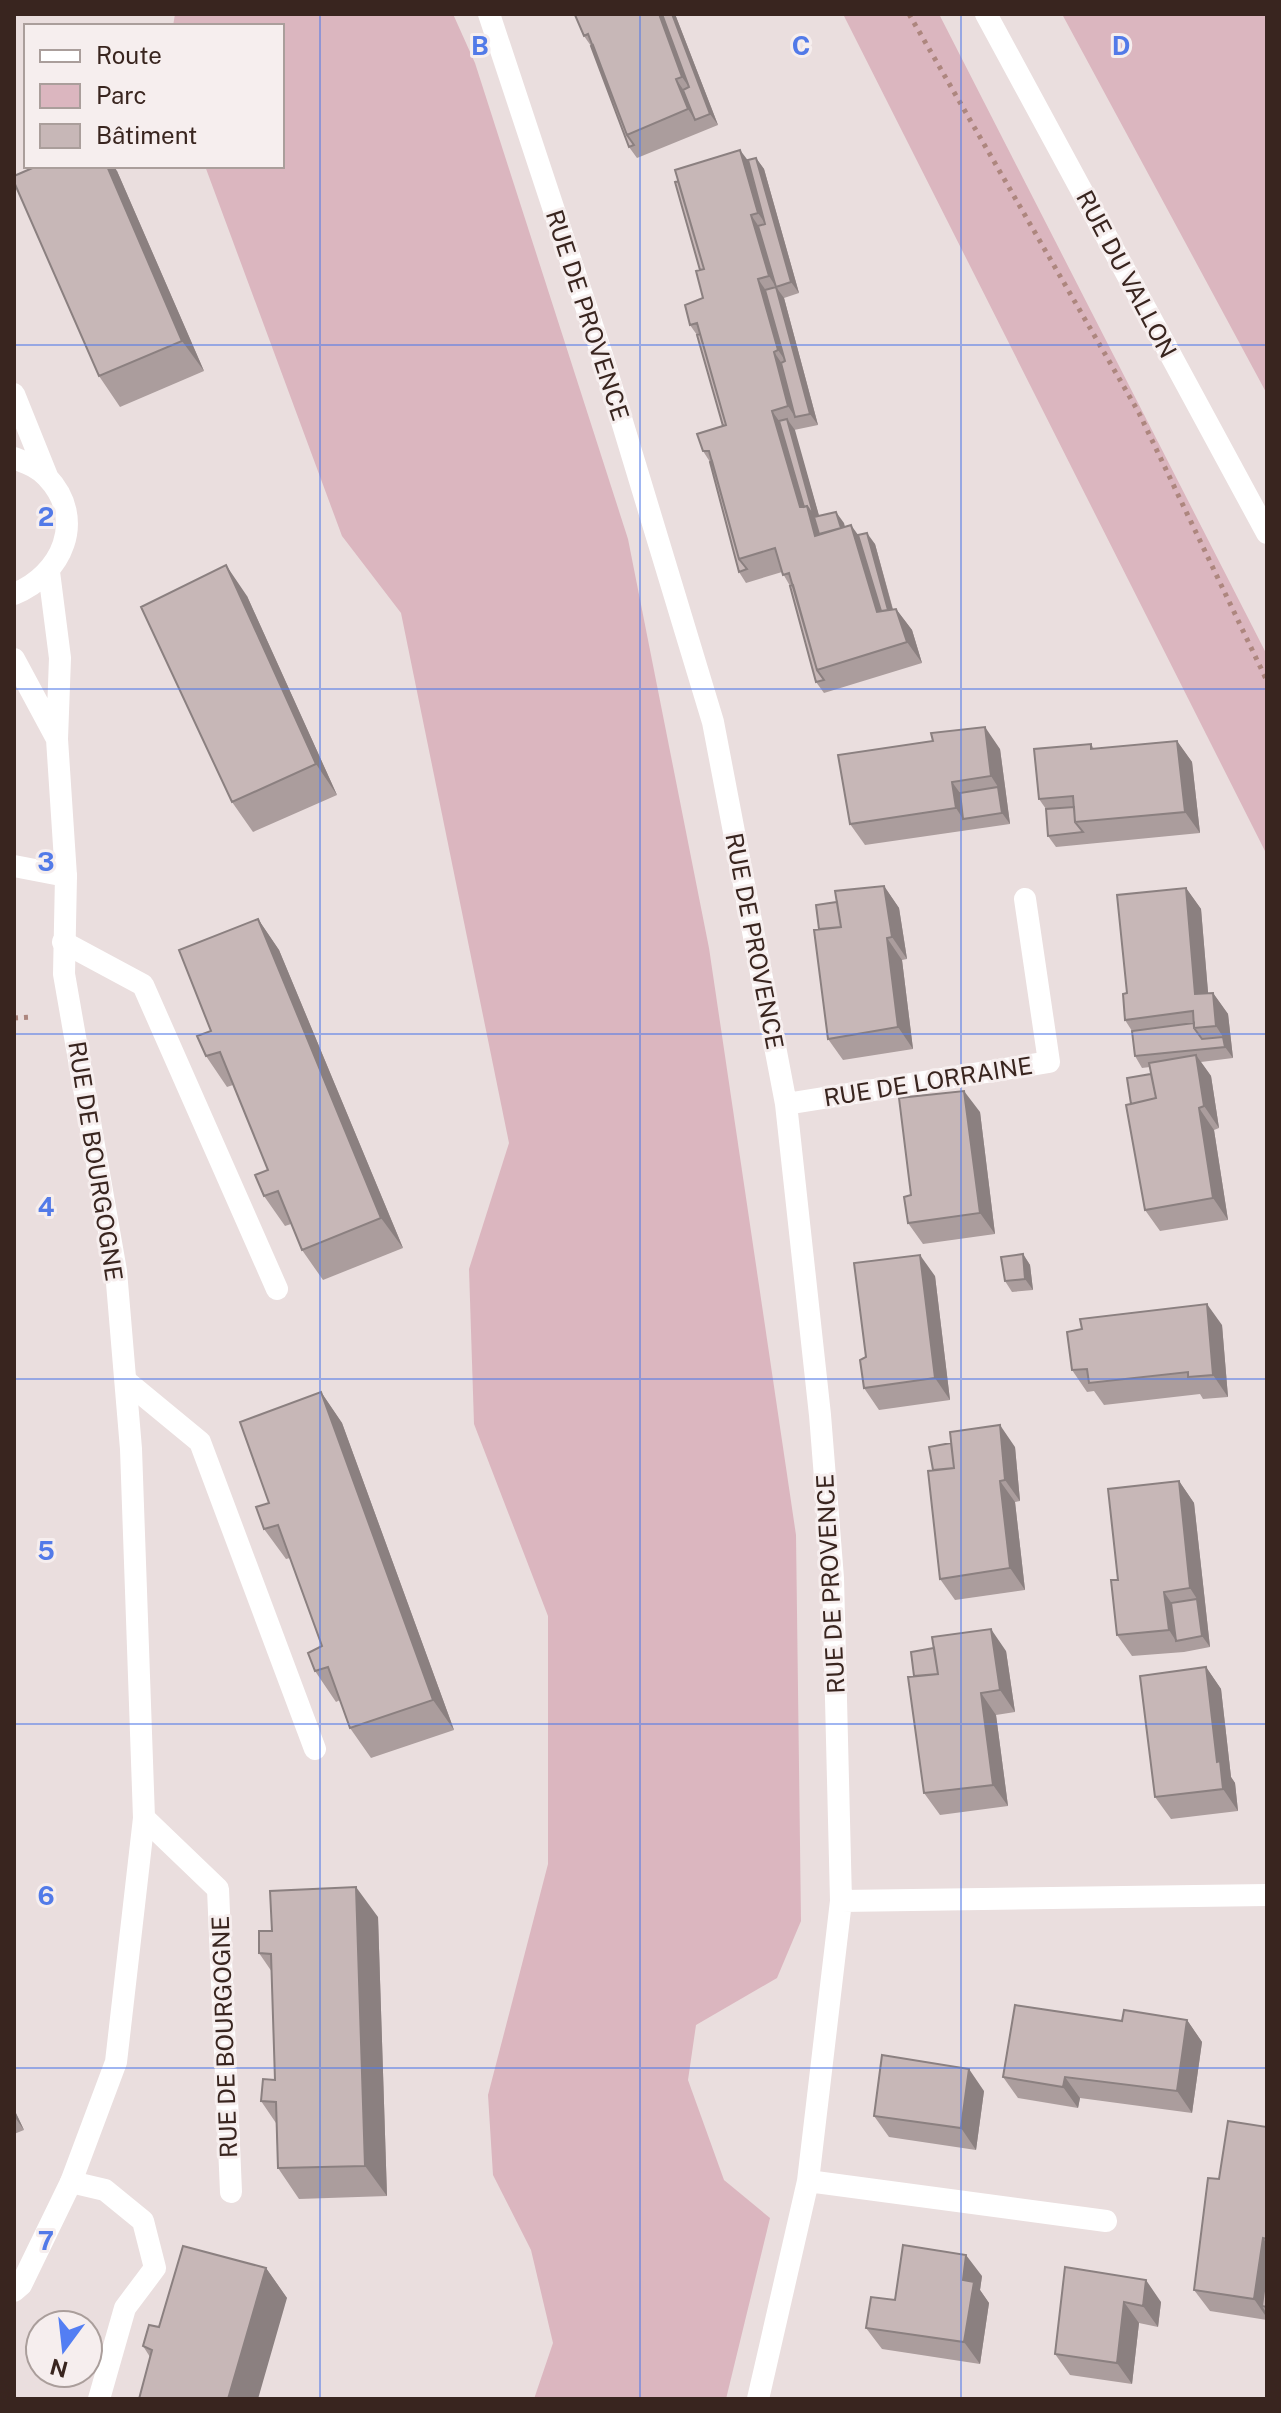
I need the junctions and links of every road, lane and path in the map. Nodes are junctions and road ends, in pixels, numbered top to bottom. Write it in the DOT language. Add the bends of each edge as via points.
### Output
graph roads {
  1 [pos="489,14"];
  2 [pos="909,14"];
  3 [pos="986,14"];
  4 [pos="14,394"];
  5 [pos="14,458"];
  6 [pos="47,477"];
  7 [pos="1267,533"];
  8 [pos="49,572"];
  9 [pos="14,594"];
  10 [pos="14,659"];
  11 [pos="1267,681"];
  12 [pos="57,739"];
  13 [pos="14,866"];
  14 [pos="66,876"];
  15 [pos="1025,899"];
  16 [pos="63,942"];
  17 [pos="786,1104"];
  18 [pos="277,1289"];
  19 [pos="126,1381"];
  20 [pos="315,1749"];
  21 [pos="144,1818"];
  22 [pos="1267,1895"];
  23 [pos="841,1901"];
  24 [pos="808,2181"];
  25 [pos="71,2182"];
  26 [pos="231,2192"];
  27 [pos="1106,2221"];
  28 [pos="14,2291"];
  29 [pos="99,2399"];
  30 [pos="758,2399"];
  1 -- 17 [label="street, RUE DE PROVENCE" via="601,352 713,722"];
  2 -- 11 [label="path" via="1139,413"];
  3 -- 7 [label="street, RUE DU VALLON"];
  4 -- 6 [label="street"];
  5 -- 6 [label="street"];
  6 -- 8 [label="street" via="65,514 63,545"];
  8 -- 9 [label="street"];
  8 -- 12 [label="street, RUE DE BOURGOGNE" via="60,658"];
  10 -- 12 [label="street, RUE DE BOURGOGNE"];
  12 -- 14 [label="street, RUE DE BOURGOGNE"];
  13 -- 14 [label="street"];
  14 -- 16 [label="street, RUE DE BOURGOGNE"];
  15 -- 17 [label="street, RUE DE LORRAINE" via="1049,1062"];
  16 -- 18 [label="street" via="143,985"];
  16 -- 19 [label="street, RUE DE BOURGOGNE" via="64,974 116,1271"];
  17 -- 23 [label="street, RUE DE PROVENCE" via="833,1578"];
  19 -- 20 [label="street" via="200,1442"];
  19 -- 21 [label="street, RUE DE BOURGOGNE"];
  21 -- 25 [label="street, RUE DE BOURGOGNE" via="116,2062"];
  21 -- 26 [label="street, RUE DE BOURGOGNE" via="218,1889"];
  22 -- 23 [label="street"];
  23 -- 24 [label="street, RUE DE PROVENCE"];
  24 -- 27 [label="street"];
  24 -- 30 [label="street, RUE DE PROVENCE"];
  25 -- 28 [label="street, RUE DE BOURGOGNE"];
  25 -- 29 [label="street" via="105,2190 143,2221 155,2268 125,2308"];
}
